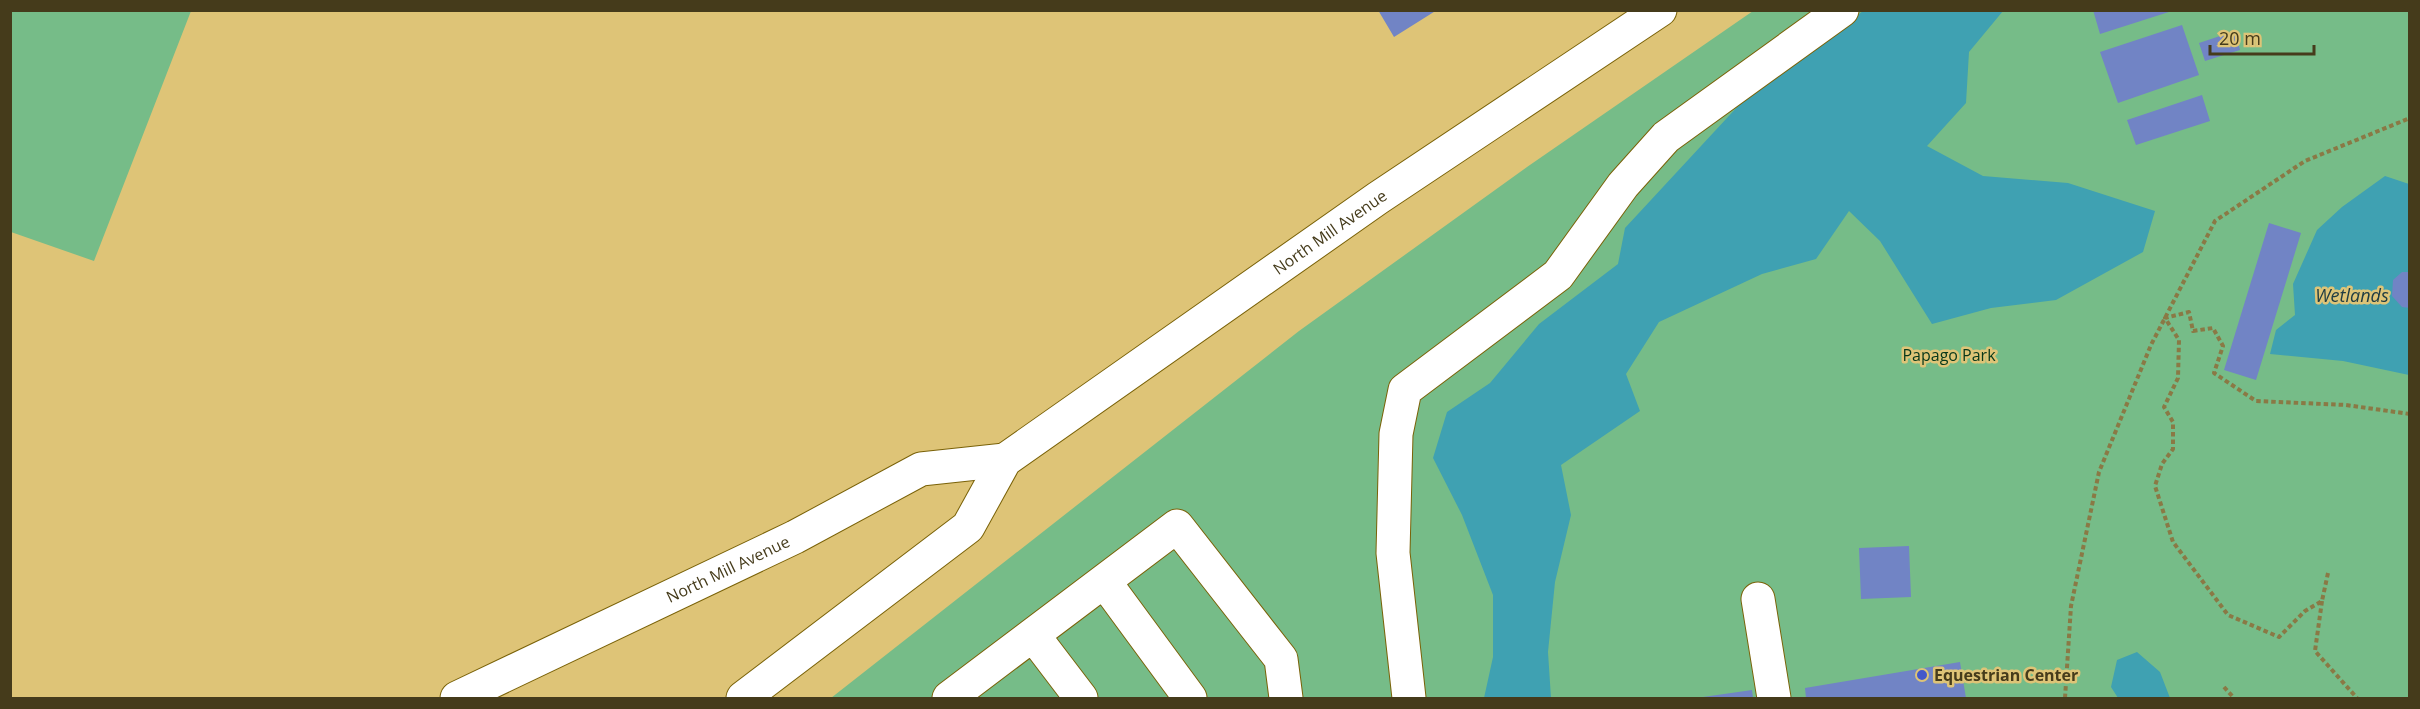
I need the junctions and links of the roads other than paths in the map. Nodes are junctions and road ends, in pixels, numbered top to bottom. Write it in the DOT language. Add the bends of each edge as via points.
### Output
graph roads {
  1 [pos="1660,10"];
  2 [pos="1842,10"];
  3 [pos="1005,459"];
  4 [pos="1104,581"];
  5 [pos="1758,598"];
  6 [pos="1033,635"];
  7 [pos="505,689"];
  8 [pos="457,699"];
  9 [pos="744,699"];
  10 [pos="949,699"];
  11 [pos="1081,699"];
  12 [pos="1190,699"];
  13 [pos="1286,699"];
  14 [pos="1409,699"];
  15 [pos="1774,699"];
  1 -- 3 [label="main road, North Mill Avenue" via="1378,198"];
  2 -- 14 [label="main road" via="1666,137 1623,185 1558,275 1405,390 1396,434 1393,553"];
  3 -- 7 [label="main road, North Mill Avenue" via="921,469"];
  3 -- 9 [label="main road, North Mill Avenue" via="968,527"];
  4 -- 6 [label="main road"];
  4 -- 12 [label="main road"];
  4 -- 13 [label="main road" via="1177,526 1281,658"];
  5 -- 15 [label="main road"];
  6 -- 10 [label="main road"];
  6 -- 11 [label="main road"];
  7 -- 8 [label="main road, North Mill Avenue"];
}
